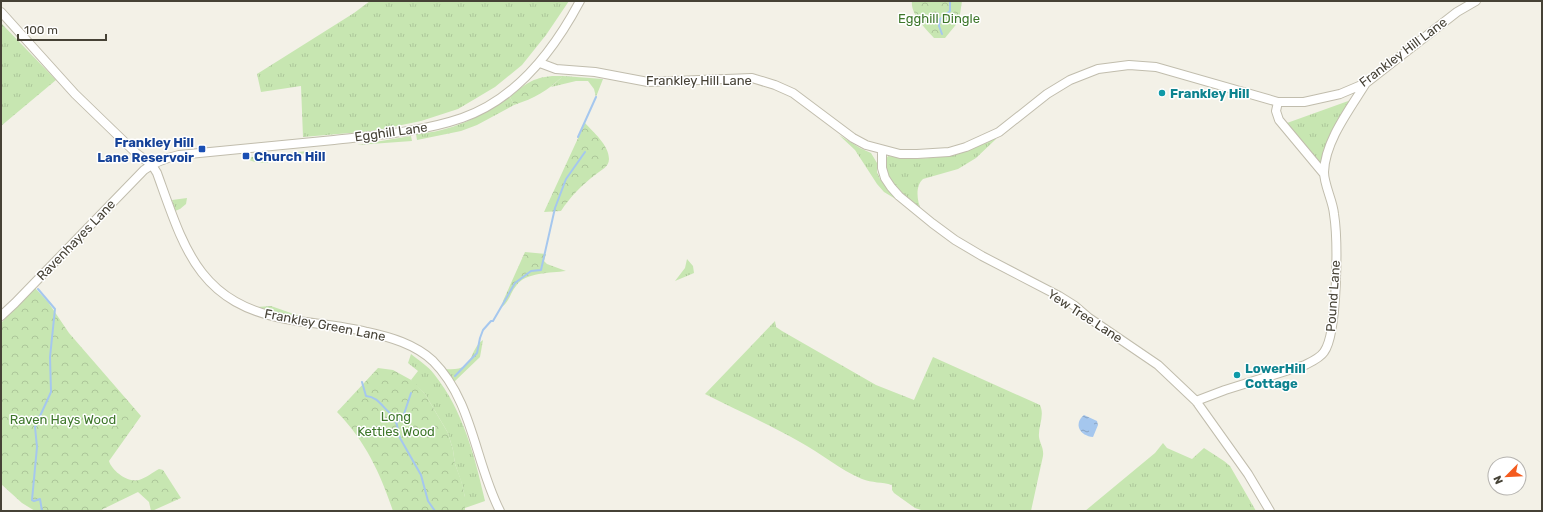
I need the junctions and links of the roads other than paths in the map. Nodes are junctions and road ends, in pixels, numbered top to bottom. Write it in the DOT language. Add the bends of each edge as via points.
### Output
graph roads {
  1 [pos="580,1"];
  2 [pos="1476,1"];
  3 [pos="1,12"];
  4 [pos="540,63"];
  5 [pos="1366,82"];
  6 [pos="1278,102"];
  7 [pos="882,150"];
  8 [pos="152,165"];
  9 [pos="1324,174"];
  10 [pos="1,316"];
  11 [pos="1196,401"];
  12 [pos="500,511"];
  13 [pos="1270,511"];
  1 -- 4 [label="street, Egghill Lane"];
  2 -- 5 [label="street, Frankley Hill Lane" via="1457,12"];
  3 -- 8 [label="street" via="100,120"];
  4 -- 7 [label="street, Frankley Hill Lane" via="556,69 595,72 648,82 752,78 793,94 853,138"];
  4 -- 8 [label="street, Egghill Lane" via="524,80 497,100 463,117 440,124 380,135 179,155"];
  5 -- 6 [label="street, Frankley Hill Lane" via="1340,94 1320,99"];
  5 -- 9 [label="street, Pound Lane" via="1333,138 1327,153"];
  6 -- 7 [label="street, Frankley Hill Lane" via="1156,67 1129,65 1098,69 1070,80 1047,94 999,132 966,147 949,152 917,154"];
  6 -- 9 [label="street, Pound Lane" via="1276,111 1280,120"];
  7 -- 11 [label="street, Yew Tree Lane" via="882,168 891,187 932,224 980,255 1076,306 1089,318 1158,365"];
  8 -- 10 [label="street, Ravenhayes Lane" via="144,170"];
  8 -- 12 [label="street, Frankley Green Lane" via="191,258 226,296 248,309 264,314 385,336 411,346 433,361 450,384 466,416 482,468"];
  9 -- 11 [label="street, Pound Lane" via="1335,215 1336,258 1332,322 1324,352 1304,366"];
  11 -- 13 [label="street, Yew Tree Lane" via="1239,461"];
}
